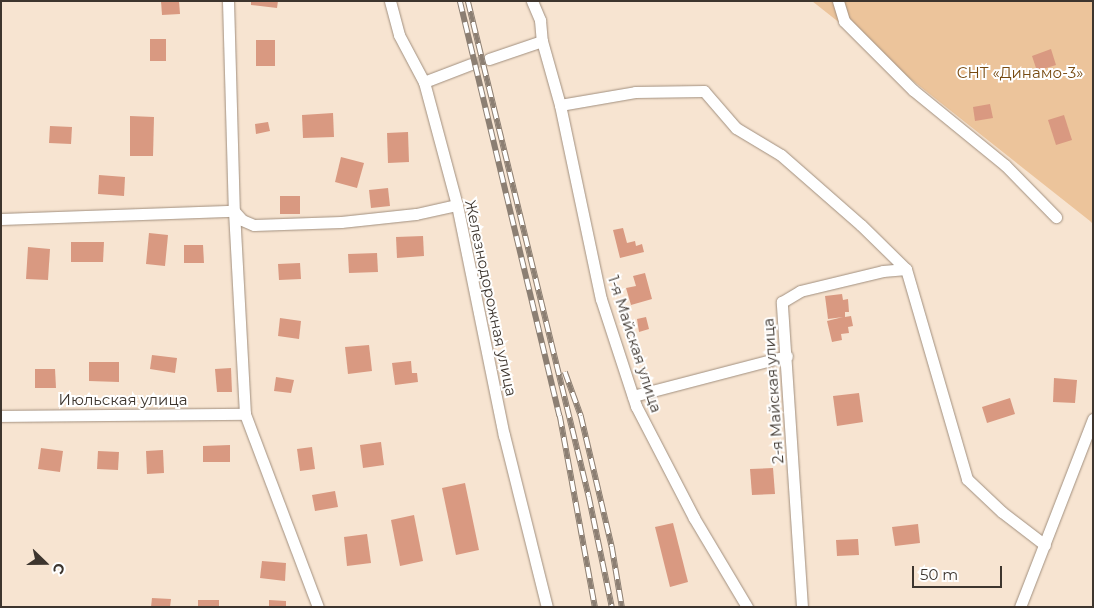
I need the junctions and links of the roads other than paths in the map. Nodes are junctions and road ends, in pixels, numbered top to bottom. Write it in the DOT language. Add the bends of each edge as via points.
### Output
graph roads {
  1 [pos="228,1"];
  2 [pos="390,1"];
  3 [pos="532,1"];
  4 [pos="838,1"];
  5 [pos="542,41"];
  6 [pos="489,59"];
  7 [pos="471,64"];
  8 [pos="424,82"];
  9 [pos="560,104"];
  10 [pos="457,205"];
  11 [pos="234,211"];
  12 [pos="1056,217"];
  13 [pos="1,219"];
  14 [pos="906,268"];
  15 [pos="787,356"];
  16 [pos="633,396"];
  17 [pos="245,414"];
  18 [pos="1,416"];
  19 [pos="1093,419"];
  20 [pos="1045,545"];
  21 [pos="318,607"];
  22 [pos="548,607"];
  23 [pos="747,607"];
  24 [pos="802,607"];
  25 [pos="1020,607"];
  1 -- 11 [label="street"];
  2 -- 8 [label="street, Железнодорожная улица" via="399,35"];
  3 -- 5 [label="street, 1-я Майская улица" via="540,20"];
  4 -- 12 [label="street" via="844,20 913,90 1004,166"];
  5 -- 6 [label="street"];
  5 -- 9 [label="street, 1-я Майская улица"];
  7 -- 8 [label="street"];
  8 -- 10 [label="street, Железнодорожная улица"];
  9 -- 14 [label="street" via="635,92 704,91 736,128 781,155"];
  9 -- 16 [label="street, 1-я Майская улица" via="601,299"];
  10 -- 11 [label="street" via="416,214 341,222 254,225 242,220"];
  10 -- 22 [label="street, Железнодорожная улица" via="504,435"];
  11 -- 13 [label="street"];
  11 -- 17 [label="street"];
  14 -- 15 [label="street, 2-я Майская улица" via="800,292 782,302"];
  14 -- 20 [label="street" via="967,479 1002,512"];
  15 -- 16 [label="street"];
  15 -- 24 [label="street, 2-я Майская улица"];
  16 -- 23 [label="street, 1-я Майская улица" via="694,518"];
  17 -- 18 [label="street, Июльская улица"];
  17 -- 21 [label="street"];
  19 -- 20 [label="street"];
  20 -- 25 [label="street"];
}
